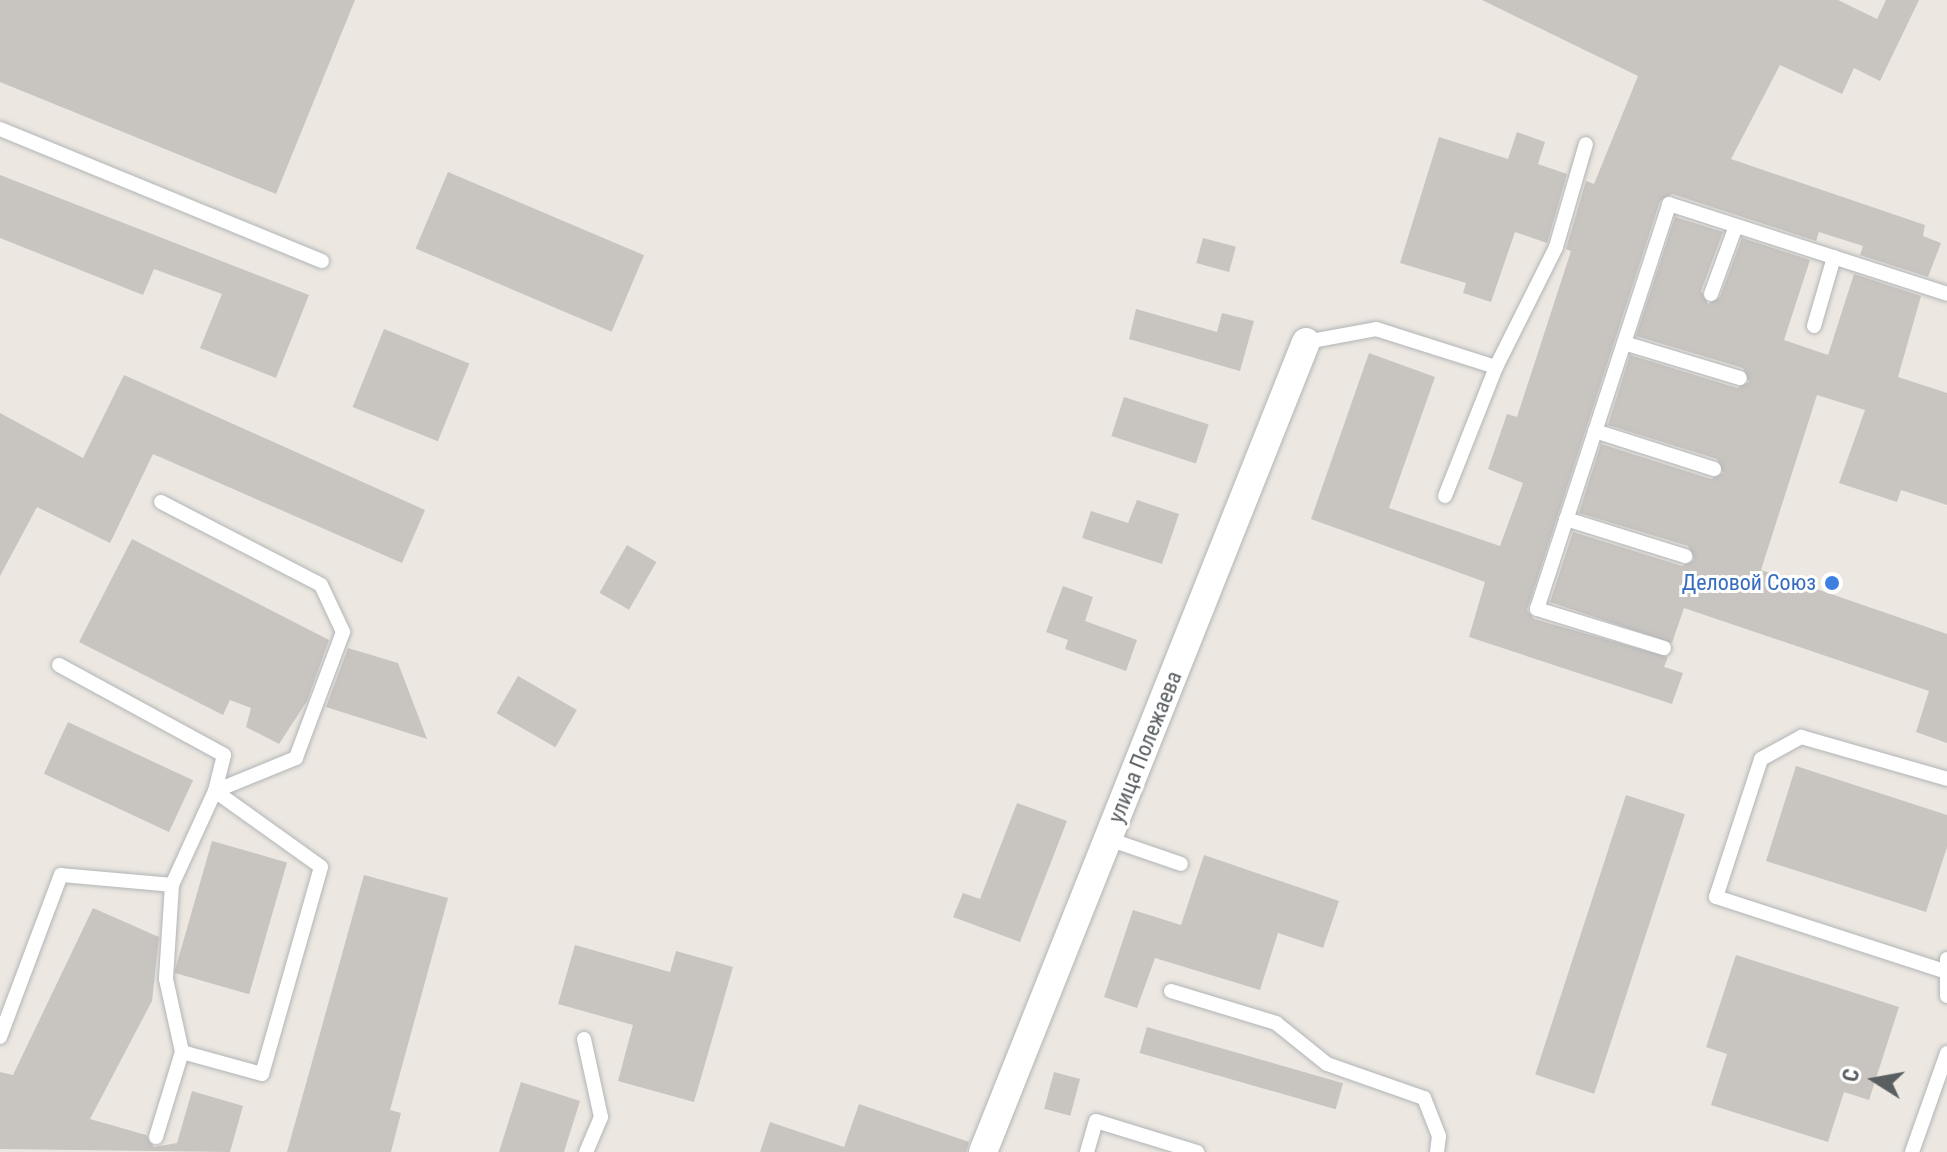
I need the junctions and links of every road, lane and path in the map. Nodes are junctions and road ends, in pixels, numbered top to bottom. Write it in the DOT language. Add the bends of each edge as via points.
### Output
graph roads {
  1 [pos="0,129"];
  2 [pos="1586,144"];
  3 [pos="1736,226"];
  4 [pos="1834,257"];
  5 [pos="322,261"];
  6 [pos="1711,294"];
  7 [pos="1947,294"];
  8 [pos="1814,326"];
  9 [pos="1306,342"];
  10 [pos="1624,343"];
  11 [pos="1496,367"];
  12 [pos="1740,378"];
  13 [pos="1595,431"];
  14 [pos="1714,469"];
  15 [pos="1445,496"];
  16 [pos="161,502"];
  17 [pos="1566,519"];
  18 [pos="1685,556"];
  19 [pos="1664,648"];
  20 [pos="59,665"];
  21 [pos="1947,779"];
  22 [pos="215,791"];
  23 [pos="1108,839"];
  24 [pos="1181,864"];
  25 [pos="172,885"];
  26 [pos="1946,965"];
  27 [pos="1171,991"];
  28 [pos="1947,996"];
  29 [pos="0,1037"];
  30 [pos="584,1039"];
  31 [pos="182,1052"];
  32 [pos="1947,1053"];
  33 [pos="156,1137"];
  34 [pos="586,1152"];
  35 [pos="983,1152"];
  36 [pos="1087,1152"];
  37 [pos="1197,1152"];
  38 [pos="1437,1152"];
  39 [pos="1912,1152"];
  1 -- 5 [label="lane"];
  2 -- 11 [label="lane" via="1556,247"];
  3 -- 4 [label="lane"];
  3 -- 6 [label="lane"];
  3 -- 10 [label="lane" via="1669,204"];
  4 -- 7 [label="lane"];
  4 -- 8 [label="lane"];
  9 -- 11 [label="lane" via="1376,329"];
  9 -- 23 [label="street, улица Полежаева"];
  10 -- 12 [label="lane"];
  10 -- 13 [label="lane"];
  11 -- 15 [label="lane"];
  13 -- 14 [label="lane"];
  13 -- 17 [label="lane"];
  16 -- 22 [label="lane" via="321,585 343,632 296,758"];
  17 -- 18 [label="lane"];
  17 -- 19 [label="lane" via="1537,609"];
  20 -- 22 [label="lane" via="224,755"];
  21 -- 26 [label="lane" via="1801,737 1761,759 1716,897"];
  22 -- 25 [label="lane"];
  22 -- 31 [label="lane" via="321,867 262,1074"];
  23 -- 24 [label="lane"];
  23 -- 35 [label="street, улица Полежаева"];
  25 -- 29 [label="lane" via="61,875"];
  25 -- 31 [label="lane" via="166,979"];
  26 -- 28 [label="lane"];
  27 -- 38 [label="lane" via="1276,1023 1327,1064 1424,1098 1439,1136"];
  30 -- 34 [label="lane" via="601,1117"];
  31 -- 33 [label="lane"];
  32 -- 39 [label="lane"];
  36 -- 37 [label="lane" via="1096,1121"];
}
